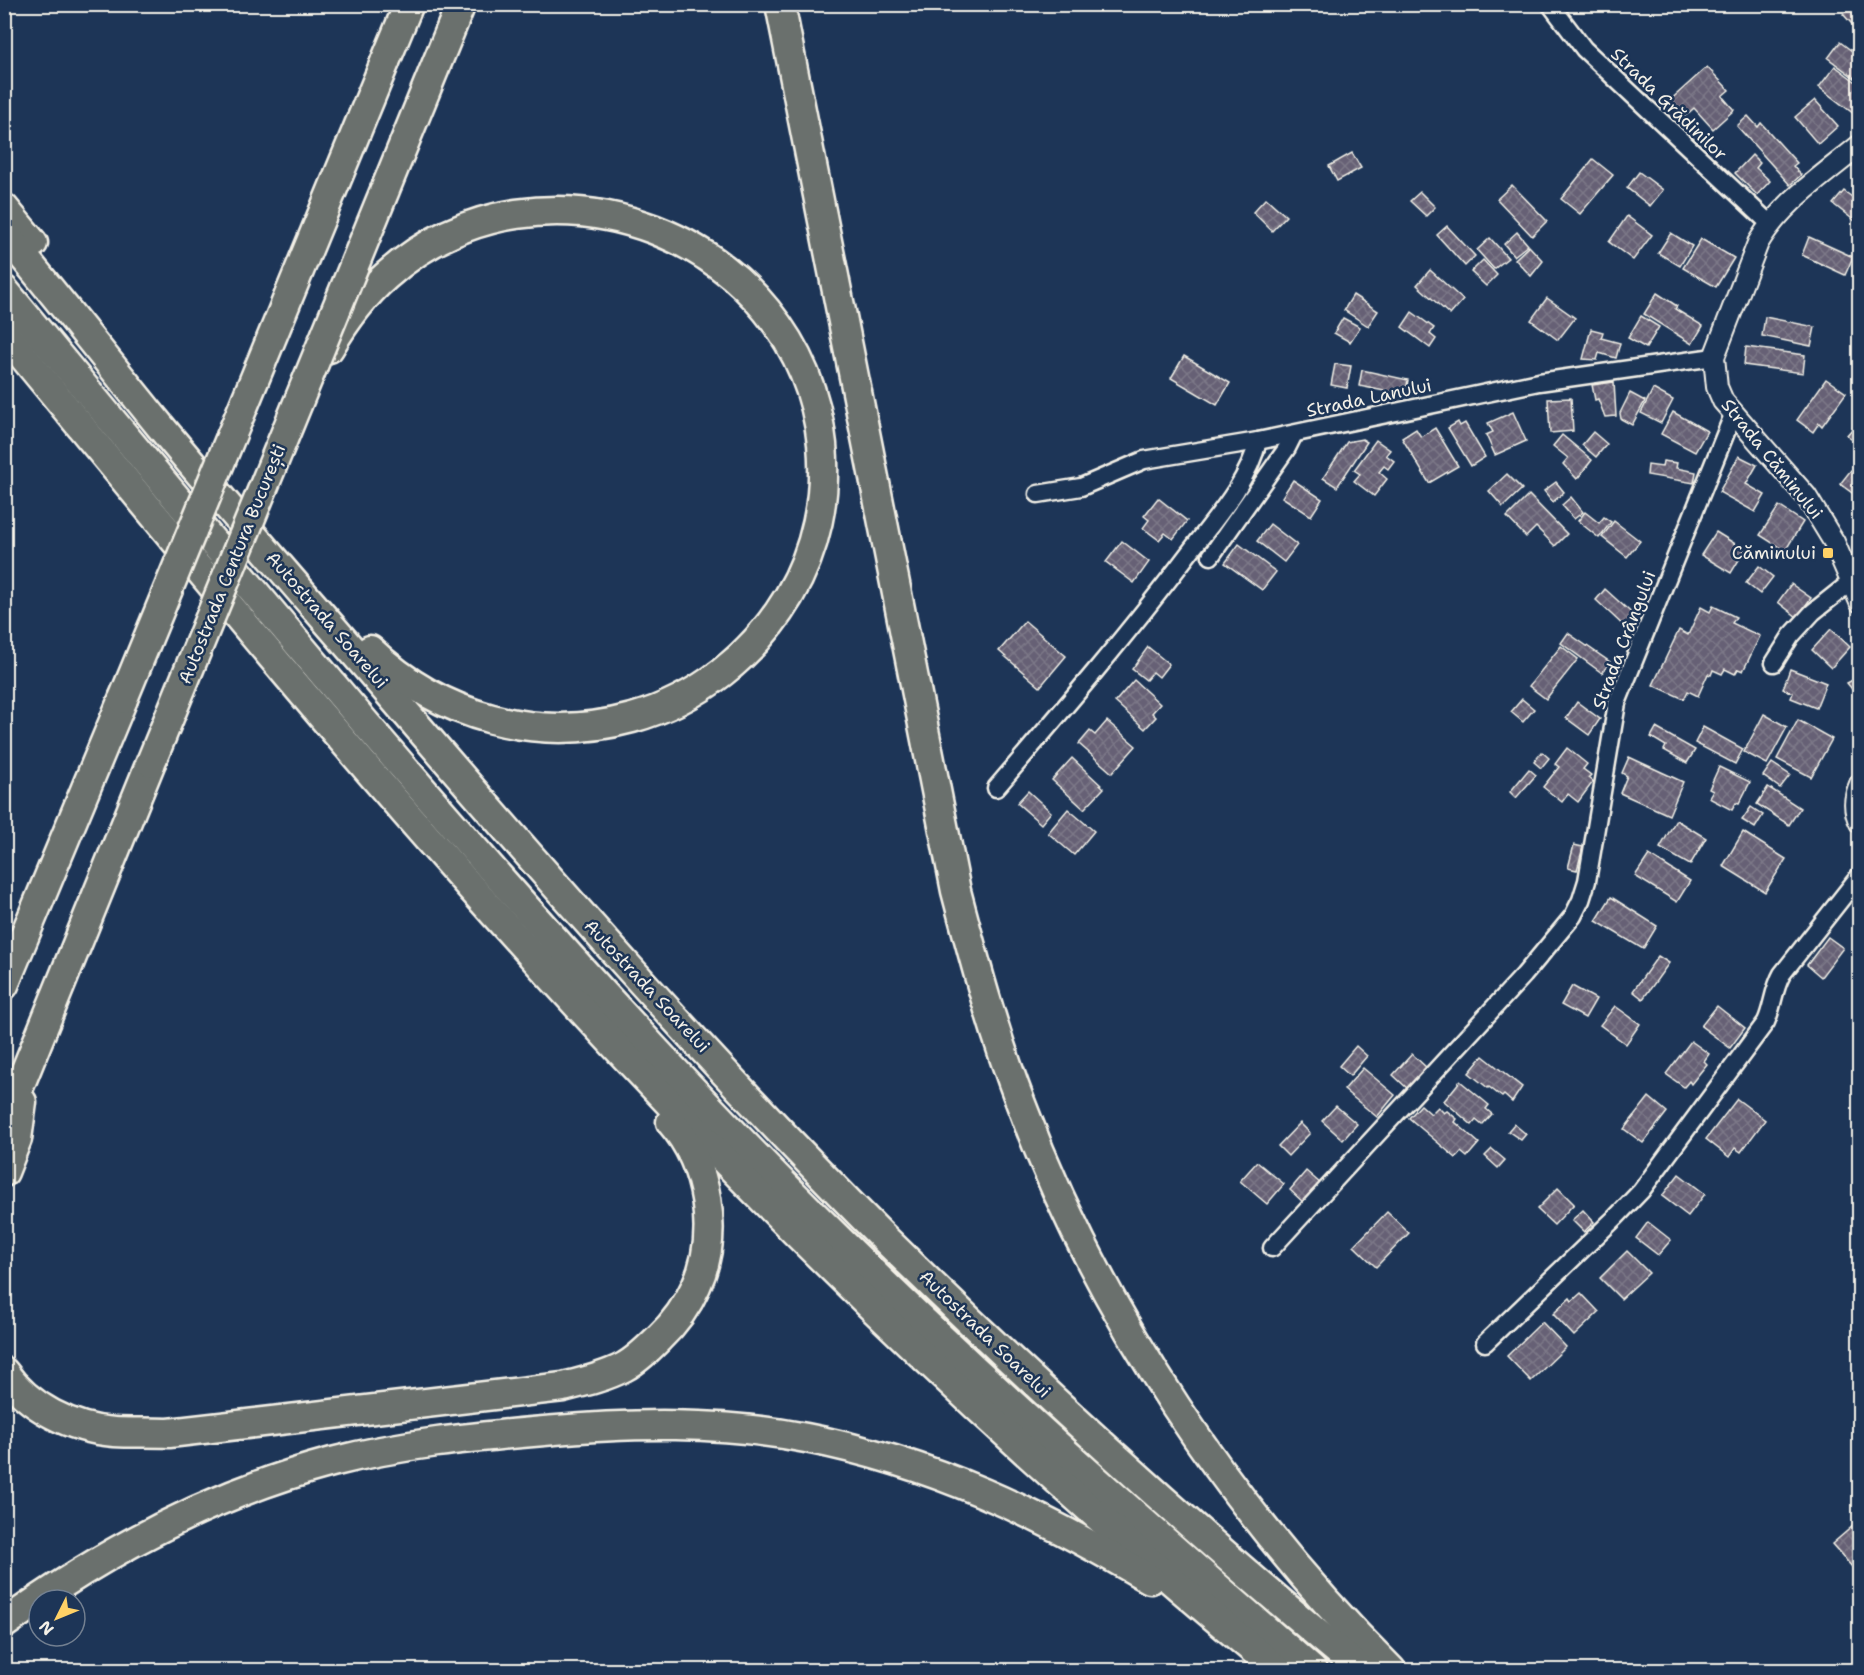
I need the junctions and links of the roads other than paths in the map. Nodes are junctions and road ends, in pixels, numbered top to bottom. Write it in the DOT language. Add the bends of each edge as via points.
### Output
graph roads {
  1 [pos="398,4"];
  2 [pos="409,4"];
  3 [pos="461,4"];
  4 [pos="780,4"];
  5 [pos="1550,4"];
  6 [pos="385,62"];
  7 [pos="1860,145"];
  8 [pos="4,207"];
  9 [pos="1770,224"];
  10 [pos="4,232"];
  11 [pos="4,290"];
  12 [pos="4,333"];
  13 [pos="4,356"];
  14 [pos="1714,357"];
  15 [pos="109,362"];
  16 [pos="301,394"];
  17 [pos="62,403"];
  18 [pos="1734,415"];
  19 [pos="1294,434"];
  20 [pos="1258,441"];
  21 [pos="1038,494"];
  22 [pos="1211,556"];
  23 [pos="1852,581"];
  24 [pos="295,584"];
  25 [pos="1860,602"];
  26 [pos="1774,663"];
  27 [pos="1860,784"];
  28 [pos="996,788"];
  29 [pos="1860,823"];
  30 [pos="1860,874"];
  31 [pos="4,985"];
  32 [pos="586,1014"];
  33 [pos="27,1067"];
  34 [pos="4,1124"];
  35 [pos="4,1172"];
  36 [pos="1272,1248"];
  37 [pos="1485,1343"];
  38 [pos="4,1372"];
  39 [pos="1208,1613"];
  40 [pos="4,1624"];
  41 [pos="1278,1671"];
  42 [pos="1312,1671"];
  43 [pos="1361,1671"];
  44 [pos="1391,1671"];
  1 -- 6 [label="highway"];
  2 -- 6 [label="highway"];
  3 -- 16 [label="highway, Autostrada Centura București, bridge"];
  4 -- 44 [label="highway" via="956,891 1021,1104 1082,1241 1153,1370 1235,1490 1319,1593"];
  5 -- 9 [label="street, Strada Grădinilor" via="1584,49"];
  6 -- 31 [label="highway, bridge"];
  7 -- 9 [label="street, Strada Căminului"];
  8 -- 15 [label="highway" via="88,311"];
  9 -- 14 [label="street, Strada Căminului" via="1758,243"];
  10 -- 15 [label="highway, Autostrada Soarelui"];
  11 -- 42 [label="highway, Autostrada Soarelui" via="478,855 725,1125 987,1382"];
  12 -- 17 [label="highway"];
  13 -- 17 [label="highway"];
  14 -- 18 [label="street, Strada Căminului" via="1717,387"];
  14 -- 19 [label="street, Strada Lanului" via="1539,382"];
  15 -- 24 [label="highway, Autostrada Soarelui"];
  16 -- 24 [label="highway, bridge" via="352,312 387,274 407,259 483,222 550,211 598,214 672,236 708,256 763,306 784,333 804,372 820,428 824,467 820,515 807,561 777,616 745,653 713,680 667,706 617,722 566,729 522,726 441,701 399,675 332,609"];
  16 -- 33 [label="highway, Autostrada Centura București, bridge"];
  17 -- 32 [label="highway" via="381,786"];
  18 -- 23 [label="street, Strada Căminului" via="1806,496"];
  18 -- 36 [label="street, Strada Crângului" via="1617,703 1581,900 1563,930 1524,975"];
  19 -- 20 [label="street, Strada Lanului"];
  19 -- 22 [label="street"];
  20 -- 21 [label="street, Strada Lanului" via="1144,460 1081,487"];
  20 -- 28 [label="street" via="1243,479 1204,533 1117,646"];
  23 -- 25 [label="street, Strada Căminului"];
  23 -- 26 [label="street" via="1813,612"];
  24 -- 43 [label="highway, Autostrada Soarelui" via="634,975 872,1225 1145,1483"];
  27 -- 29 [label="street" via="1854,803"];
  30 -- 37 [label="street" via="1782,974 1766,1022 1650,1179"];
  32 -- 38 [label="highway" via="686,1144 702,1182 707,1210 704,1265 682,1314 645,1352 624,1367 563,1387 169,1433 112,1432 74,1424 43,1409 14,1386"];
  32 -- 39 [label="highway" via="831,1266 958,1388"];
  33 -- 34 [label="highway, Autostrada Centura București"];
  33 -- 35 [label="highway" via="17,1139"];
  39 -- 40 [label="highway" via="1012,1504 880,1456 758,1430 701,1425 610,1425 409,1446 332,1462 270,1482 161,1527 104,1557"];
  39 -- 41 [label="highway"];
}
